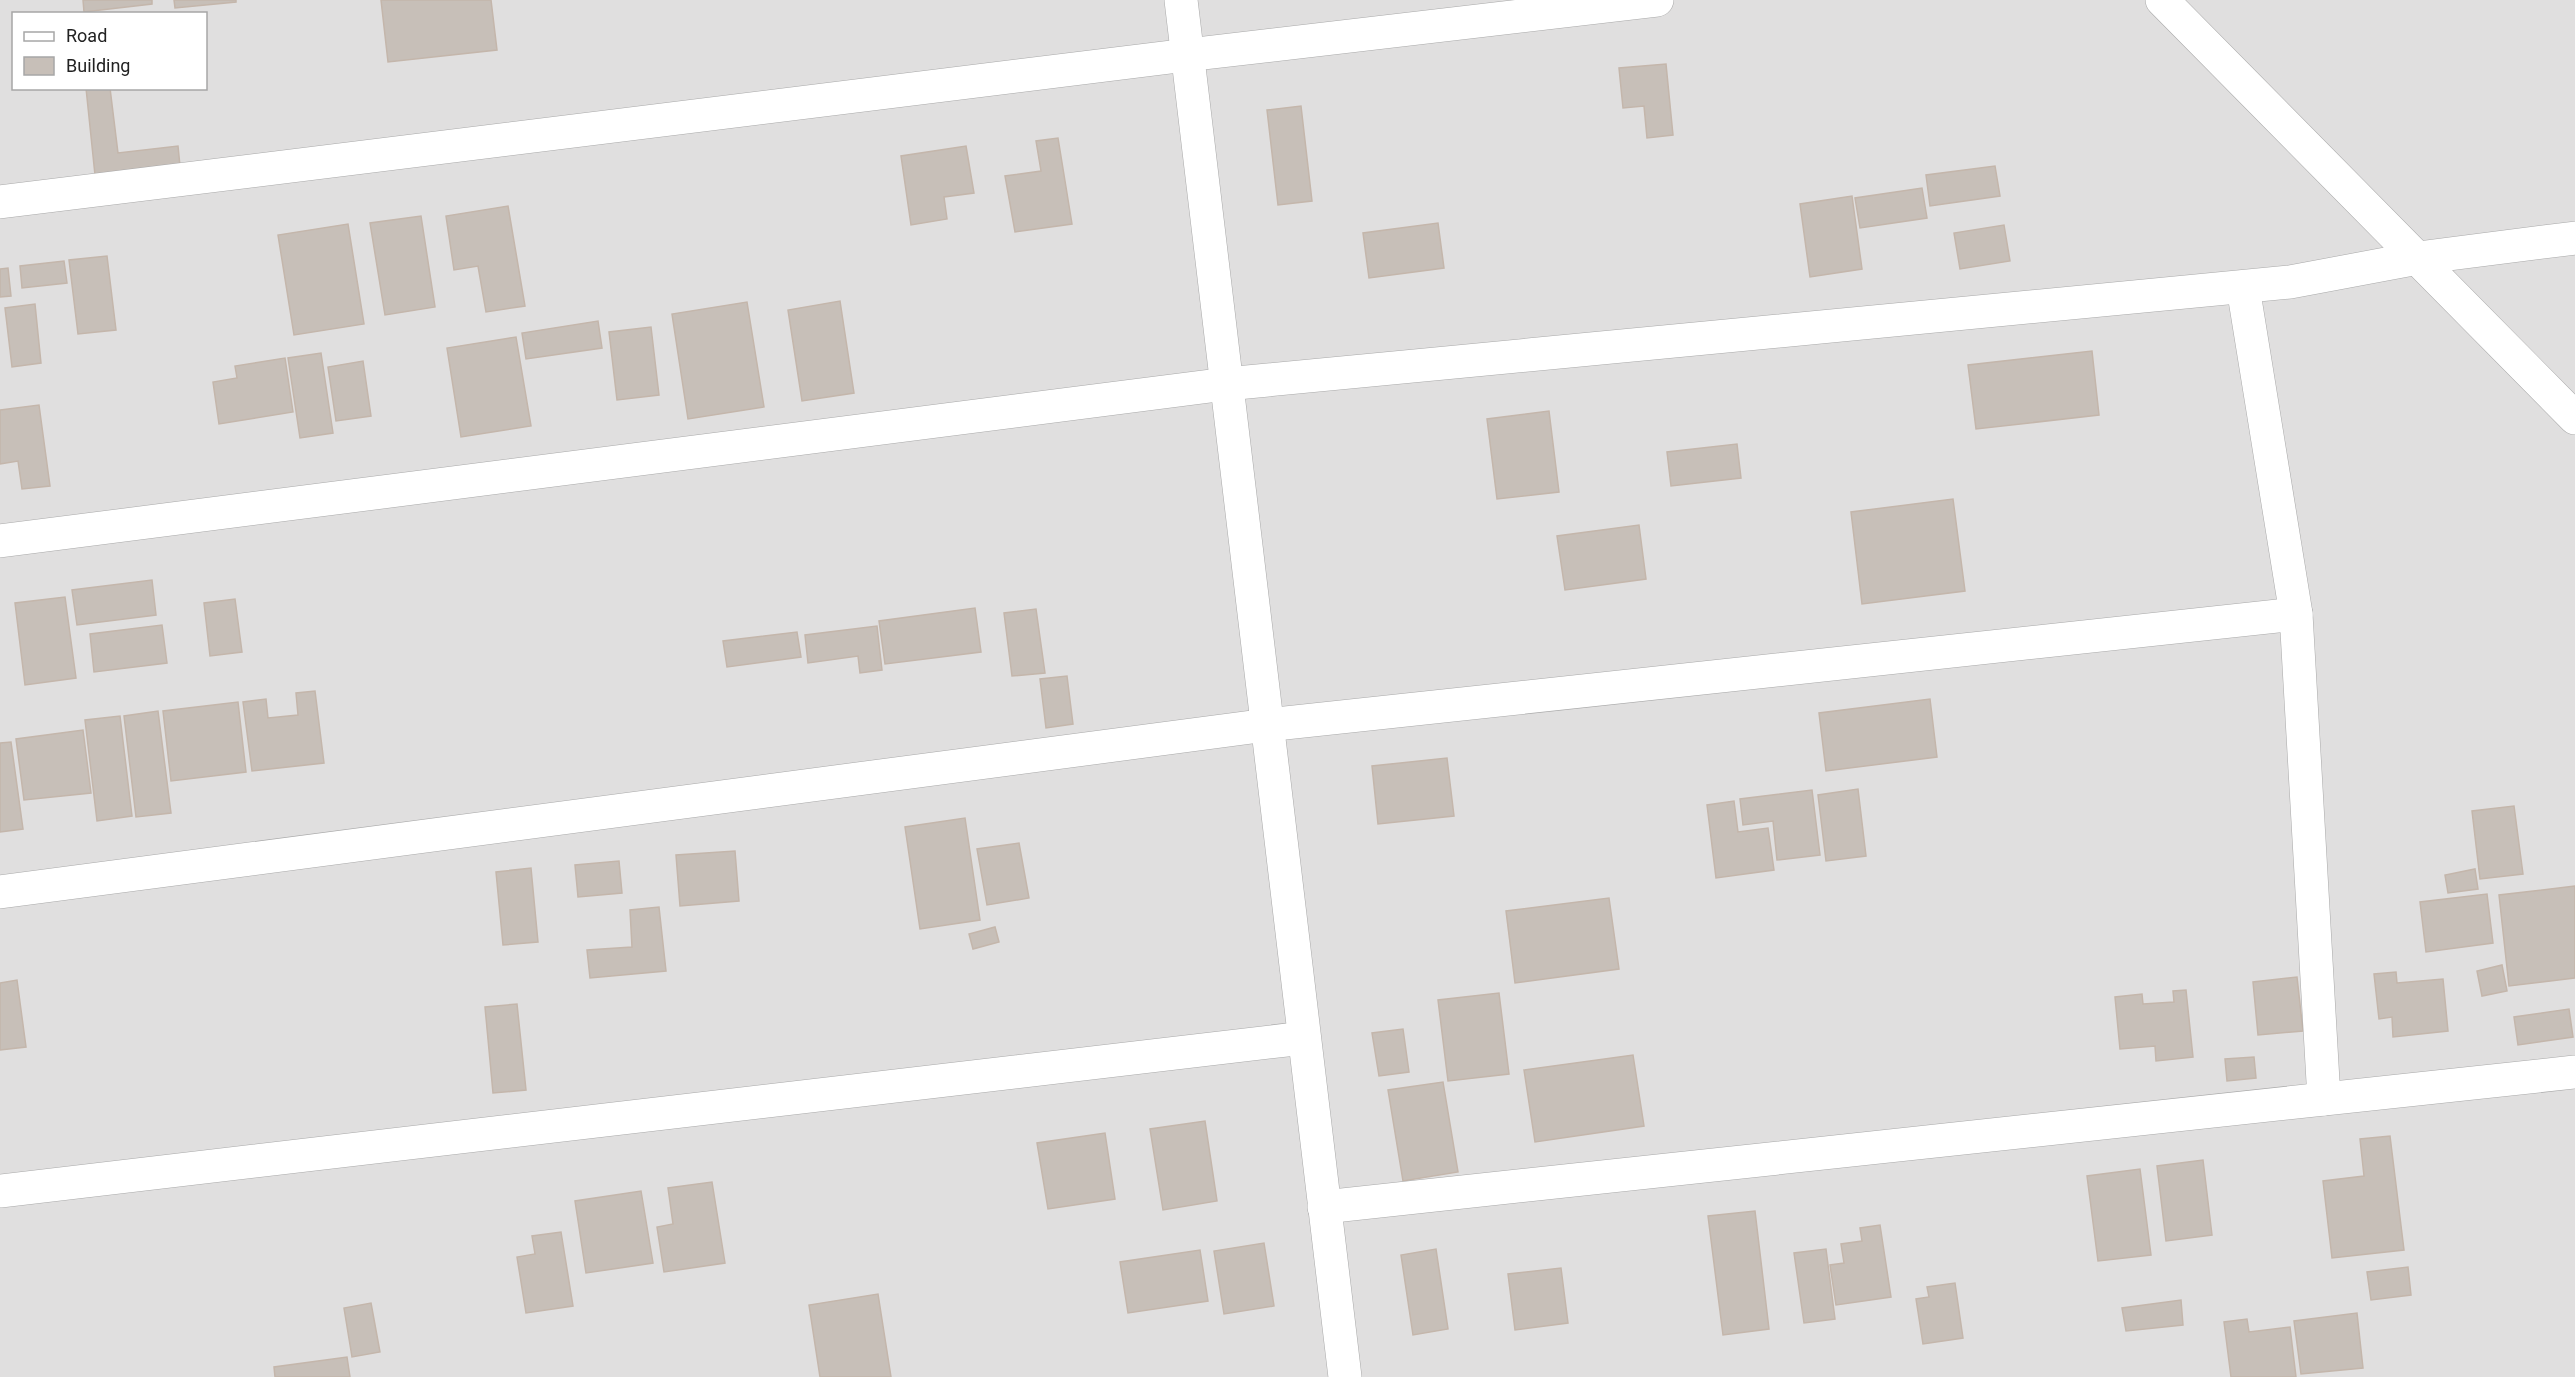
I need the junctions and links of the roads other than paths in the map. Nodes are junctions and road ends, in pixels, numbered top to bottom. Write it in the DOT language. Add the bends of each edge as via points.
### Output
graph roads {
  1 [pos="1180,0"];
  2 [pos="1656,0"];
  3 [pos="2162,0"];
  4 [pos="1187,55"];
  5 [pos="0,202"];
  6 [pos="2575,238"];
  7 [pos="2418,258"];
  8 [pos="2243,286"];
  9 [pos="1226,384"];
  10 [pos="2575,418"];
  11 [pos="0,541"];
  12 [pos="2296,614"];
  13 [pos="1267,725"];
  14 [pos="0,892"];
  15 [pos="1304,1038"];
  16 [pos="2575,1072"];
  17 [pos="2324,1099"];
  18 [pos="0,1191"];
  19 [pos="1324,1208"];
  20 [pos="1345,1377"];
  1 -- 4 [label="street"];
  2 -- 4 [label="street"];
  3 -- 7 [label="street"];
  4 -- 5 [label="street"];
  4 -- 9 [label="street"];
  6 -- 7 [label="street"];
  7 -- 8 [label="street" via="2290,282"];
  7 -- 10 [label="street"];
  8 -- 9 [label="street"];
  8 -- 12 [label="street"];
  9 -- 11 [label="street"];
  9 -- 13 [label="street"];
  12 -- 13 [label="street"];
  12 -- 17 [label="street"];
  13 -- 14 [label="street"];
  13 -- 15 [label="street"];
  15 -- 18 [label="street"];
  15 -- 19 [label="street"];
  16 -- 17 [label="street"];
  17 -- 19 [label="street"];
  19 -- 20 [label="street"];
}
